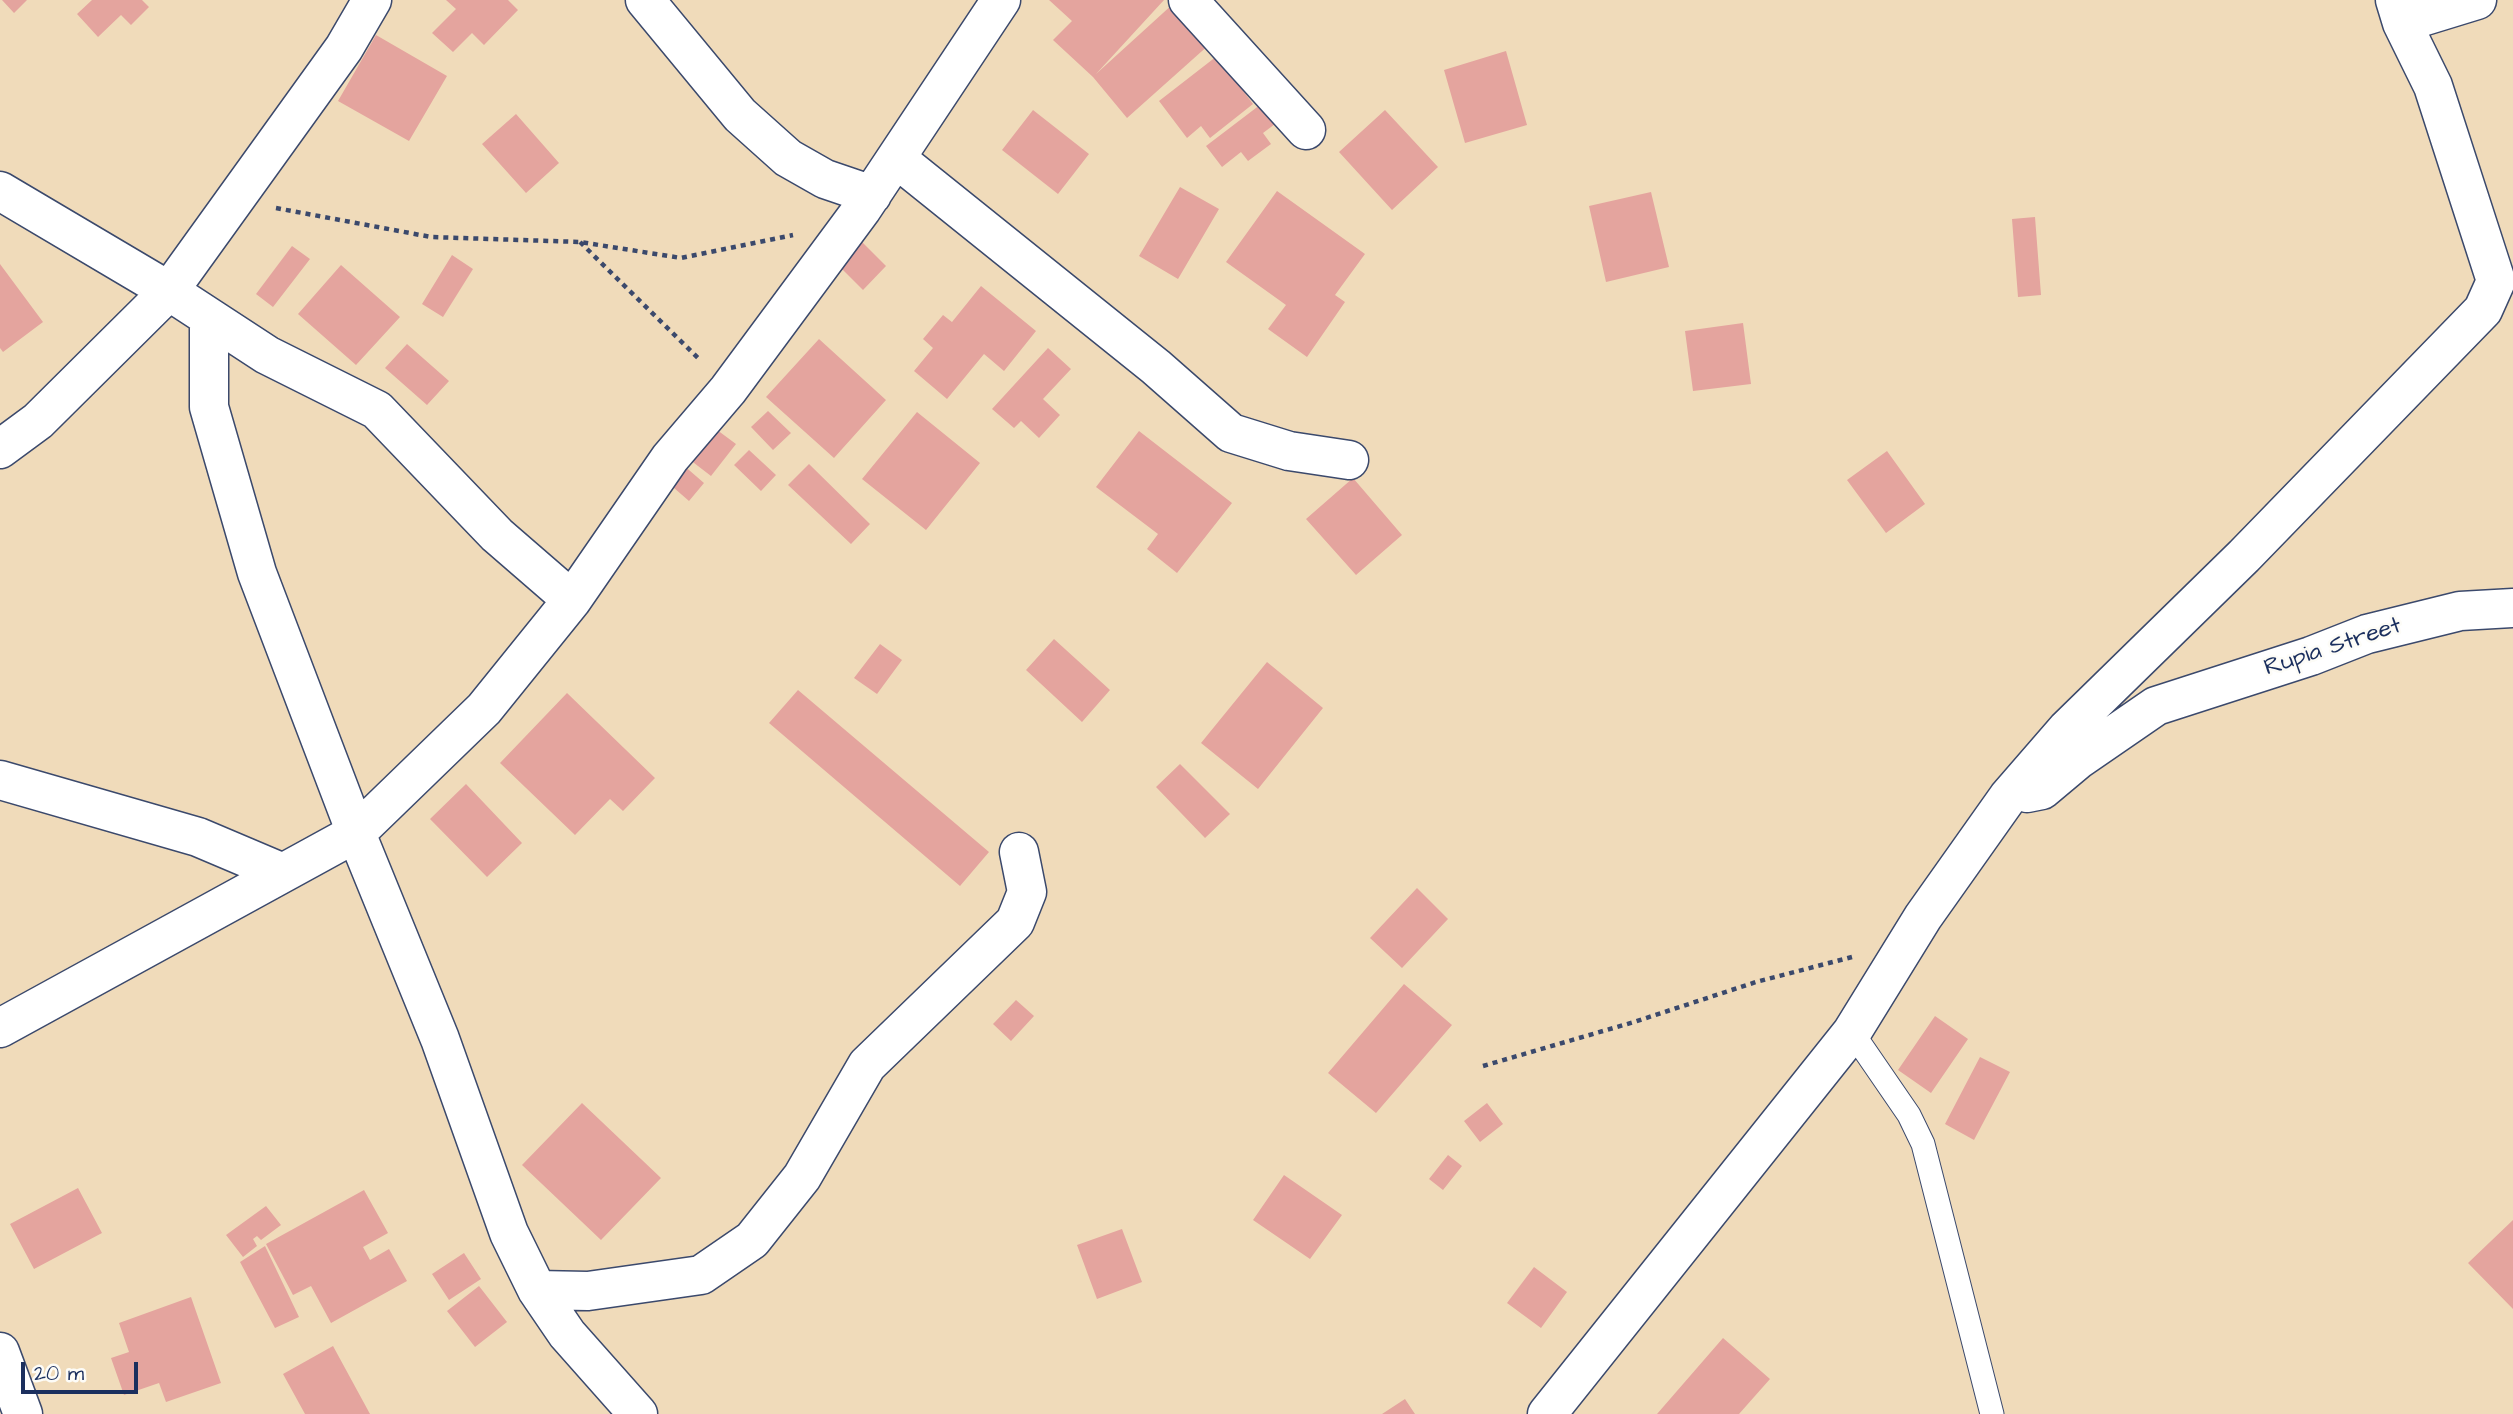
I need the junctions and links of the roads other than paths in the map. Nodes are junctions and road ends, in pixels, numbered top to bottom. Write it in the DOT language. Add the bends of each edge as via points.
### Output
graph roads {
  1 [pos="372,0"];
  2 [pos="645,0"];
  3 [pos="1001,0"];
  4 [pos="1188,0"];
  5 [pos="2477,0"];
  6 [pos="2399,11"];
  7 [pos="1306,130"];
  8 [pos="897,159"];
  9 [pos="0,191"];
  10 [pos="872,195"];
  11 [pos="169,291"];
  12 [pos="2505,293"];
  13 [pos="209,317"];
  14 [pos="0,449"];
  15 [pos="1349,460"];
  16 [pos="572,600"];
  17 [pos="2513,608"];
  18 [pos="0,780"];
  19 [pos="2008,797"];
  20 [pos="356,833"];
  21 [pos="1019,852"];
  22 [pos="283,873"];
  23 [pos="0,1028"];
  24 [pos="1852,1032"];
  25 [pos="537,1290"];
  26 [pos="0,1352"];
  27 [pos="23,1414"];
  28 [pos="638,1414"];
  29 [pos="1547,1414"];
  30 [pos="1992,1414"];
  1 -- 11 [label="street" via="344,48"];
  2 -- 10 [label="street" via="740,115 788,158 825,179"];
  3 -- 8 [label="street"];
  4 -- 7 [label="street"];
  5 -- 6 [label="street"];
  6 -- 12 [label="street" via="2433,86"];
  8 -- 10 [label="street"];
  8 -- 15 [label="street" via="1231,433 1289,450"];
  9 -- 11 [label="street"];
  10 -- 16 [label="street" via="728,390 670,458"];
  11 -- 13 [label="street"];
  11 -- 14 [label="street" via="37,421"];
  12 -- 19 [label="street" via="2067,729"];
  13 -- 16 [label="street" via="267,355 377,410 497,535"];
  13 -- 20 [label="street" via="209,407 232,492 257,573"];
  16 -- 20 [label="street" via="484,709"];
  17 -- 19 [label="street, Rupia Street" via="2460,611 2367,634 2156,706 2042,790"];
  18 -- 22 [label="street" via="198,837"];
  19 -- 24 [label="street"];
  20 -- 22 [label="street"];
  20 -- 25 [label="street" via="440,1039 509,1233"];
  21 -- 25 [label="street" via="1027,892 1015,922 867,1065 802,1177 752,1240 701,1275 589,1291"];
  22 -- 23 [label="street"];
  24 -- 29 [label="street"];
  24 -- 30 [label="lane" via="1909,1115 1923,1144"];
  25 -- 28 [label="street" via="567,1334"];
  26 -- 27 [label="street"];
}
